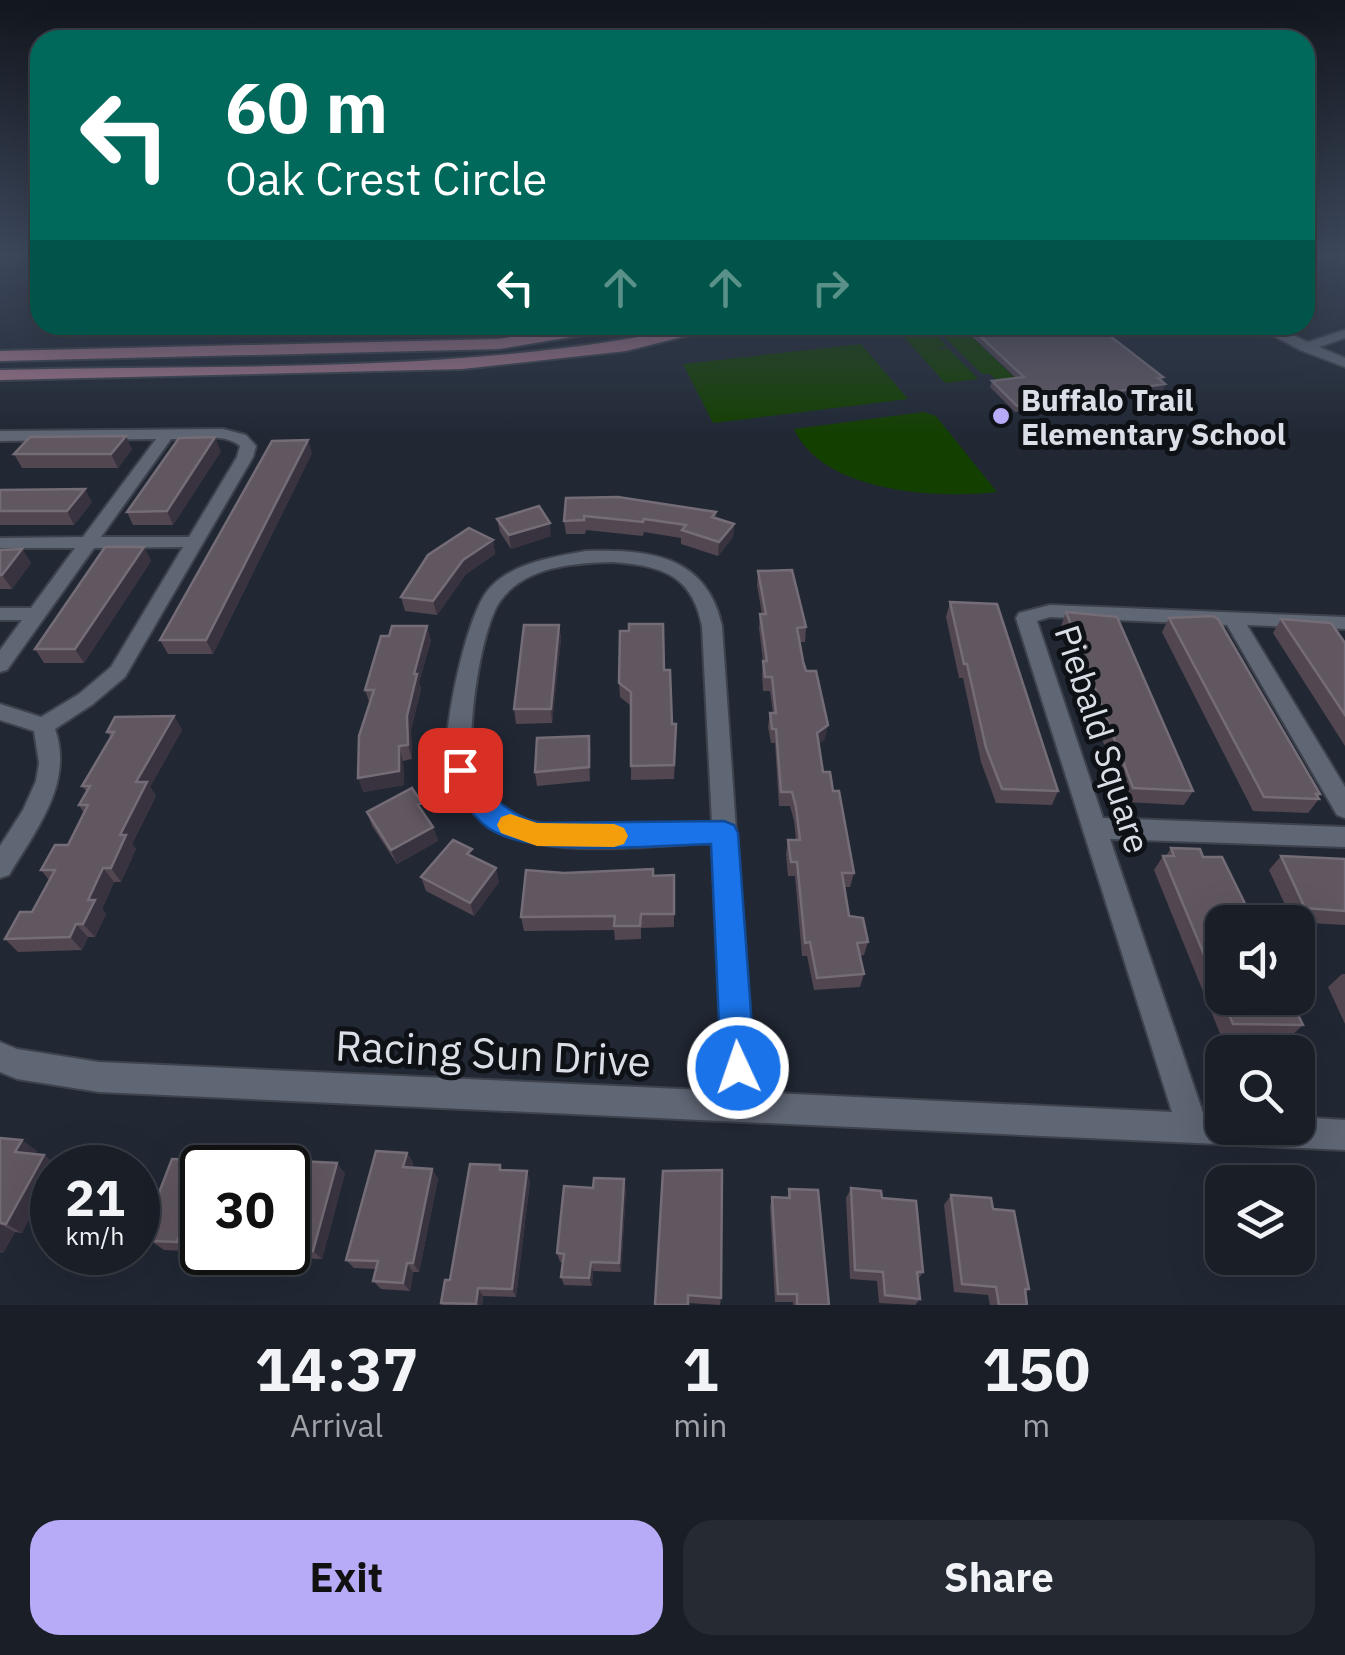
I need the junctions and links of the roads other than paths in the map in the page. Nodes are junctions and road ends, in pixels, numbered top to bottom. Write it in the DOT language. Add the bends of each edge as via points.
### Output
graph roads {
  1 [pos="1345,334"];
  2 [pos="553,335"];
  3 [pos="675,335"];
  4 [pos="1280,335"];
  5 [pos="1304,335"];
  6 [pos="1320,342"];
  7 [pos="1305,347"];
  8 [pos="1345,353"];
  9 [pos="0,356"];
  10 [pos="1345,363"];
  11 [pos="0,374"];
  12 [pos="167,434"];
  13 [pos="4,441"];
  14 [pos="90,542"];
  15 [pos="195,542"];
  16 [pos="0,543"];
  17 [pos="0,614"];
  18 [pos="37,614"];
  19 [pos="1233,618"];
  20 [pos="1345,624"];
  21 [pos="0,665"];
  22 [pos="0,712"];
  23 [pos="42,726"];
  24 [pos="1345,808"];
  25 [pos="1095,828"];
  26 [pos="724,833"];
  27 [pos="1345,837"];
  28 [pos="0,867"];
  29 [pos="0,1057"];
  30 [pos="740,1108"];
  31 [pos="1193,1129"];
  32 [pos="1345,1135"];
  1 -- 6 [label="street"];
  2 -- 9 [label="main road" via="499,344"];
  3 -- 11 [label="main road" via="610,349 462,364"];
  4 -- 7 [label="street"];
  5 -- 6 [label="street"];
  6 -- 7 [label="street"];
  6 -- 8 [label="street"];
  7 -- 10 [label="street"];
  12 -- 13 [label="street"];
  12 -- 14 [label="street"];
  12 -- 15 [label="street" via="223,434 248,446"];
  14 -- 15 [label="street"];
  14 -- 16 [label="street"];
  14 -- 18 [label="street"];
  15 -- 23 [label="street" via="118,672"];
  17 -- 18 [label="street"];
  18 -- 21 [label="street"];
  19 -- 20 [label="street, Piebald Square"];
  19 -- 24 [label="street"];
  19 -- 25 [label="street, Piebald Square" via="1050,611 1026,618"];
  22 -- 23 [label="street"];
  23 -- 28 [label="street" via="52,745 53,770"];
  25 -- 27 [label="street"];
  25 -- 31 [label="street, Piebald Square"];
  26 -- 26 [label="street" via="712,626 698,588 681,572 654,562 588,557 515,577 495,594 479,630 458,751 474,796 498,821 537,835"];
  26 -- 30 [label="street"];
  29 -- 30 [label="street, Racing Sun Drive" via="99,1077"];
  30 -- 31 [label="street, Racing Sun Drive"];
  31 -- 32 [label="street, Racing Sun Drive"];
}
